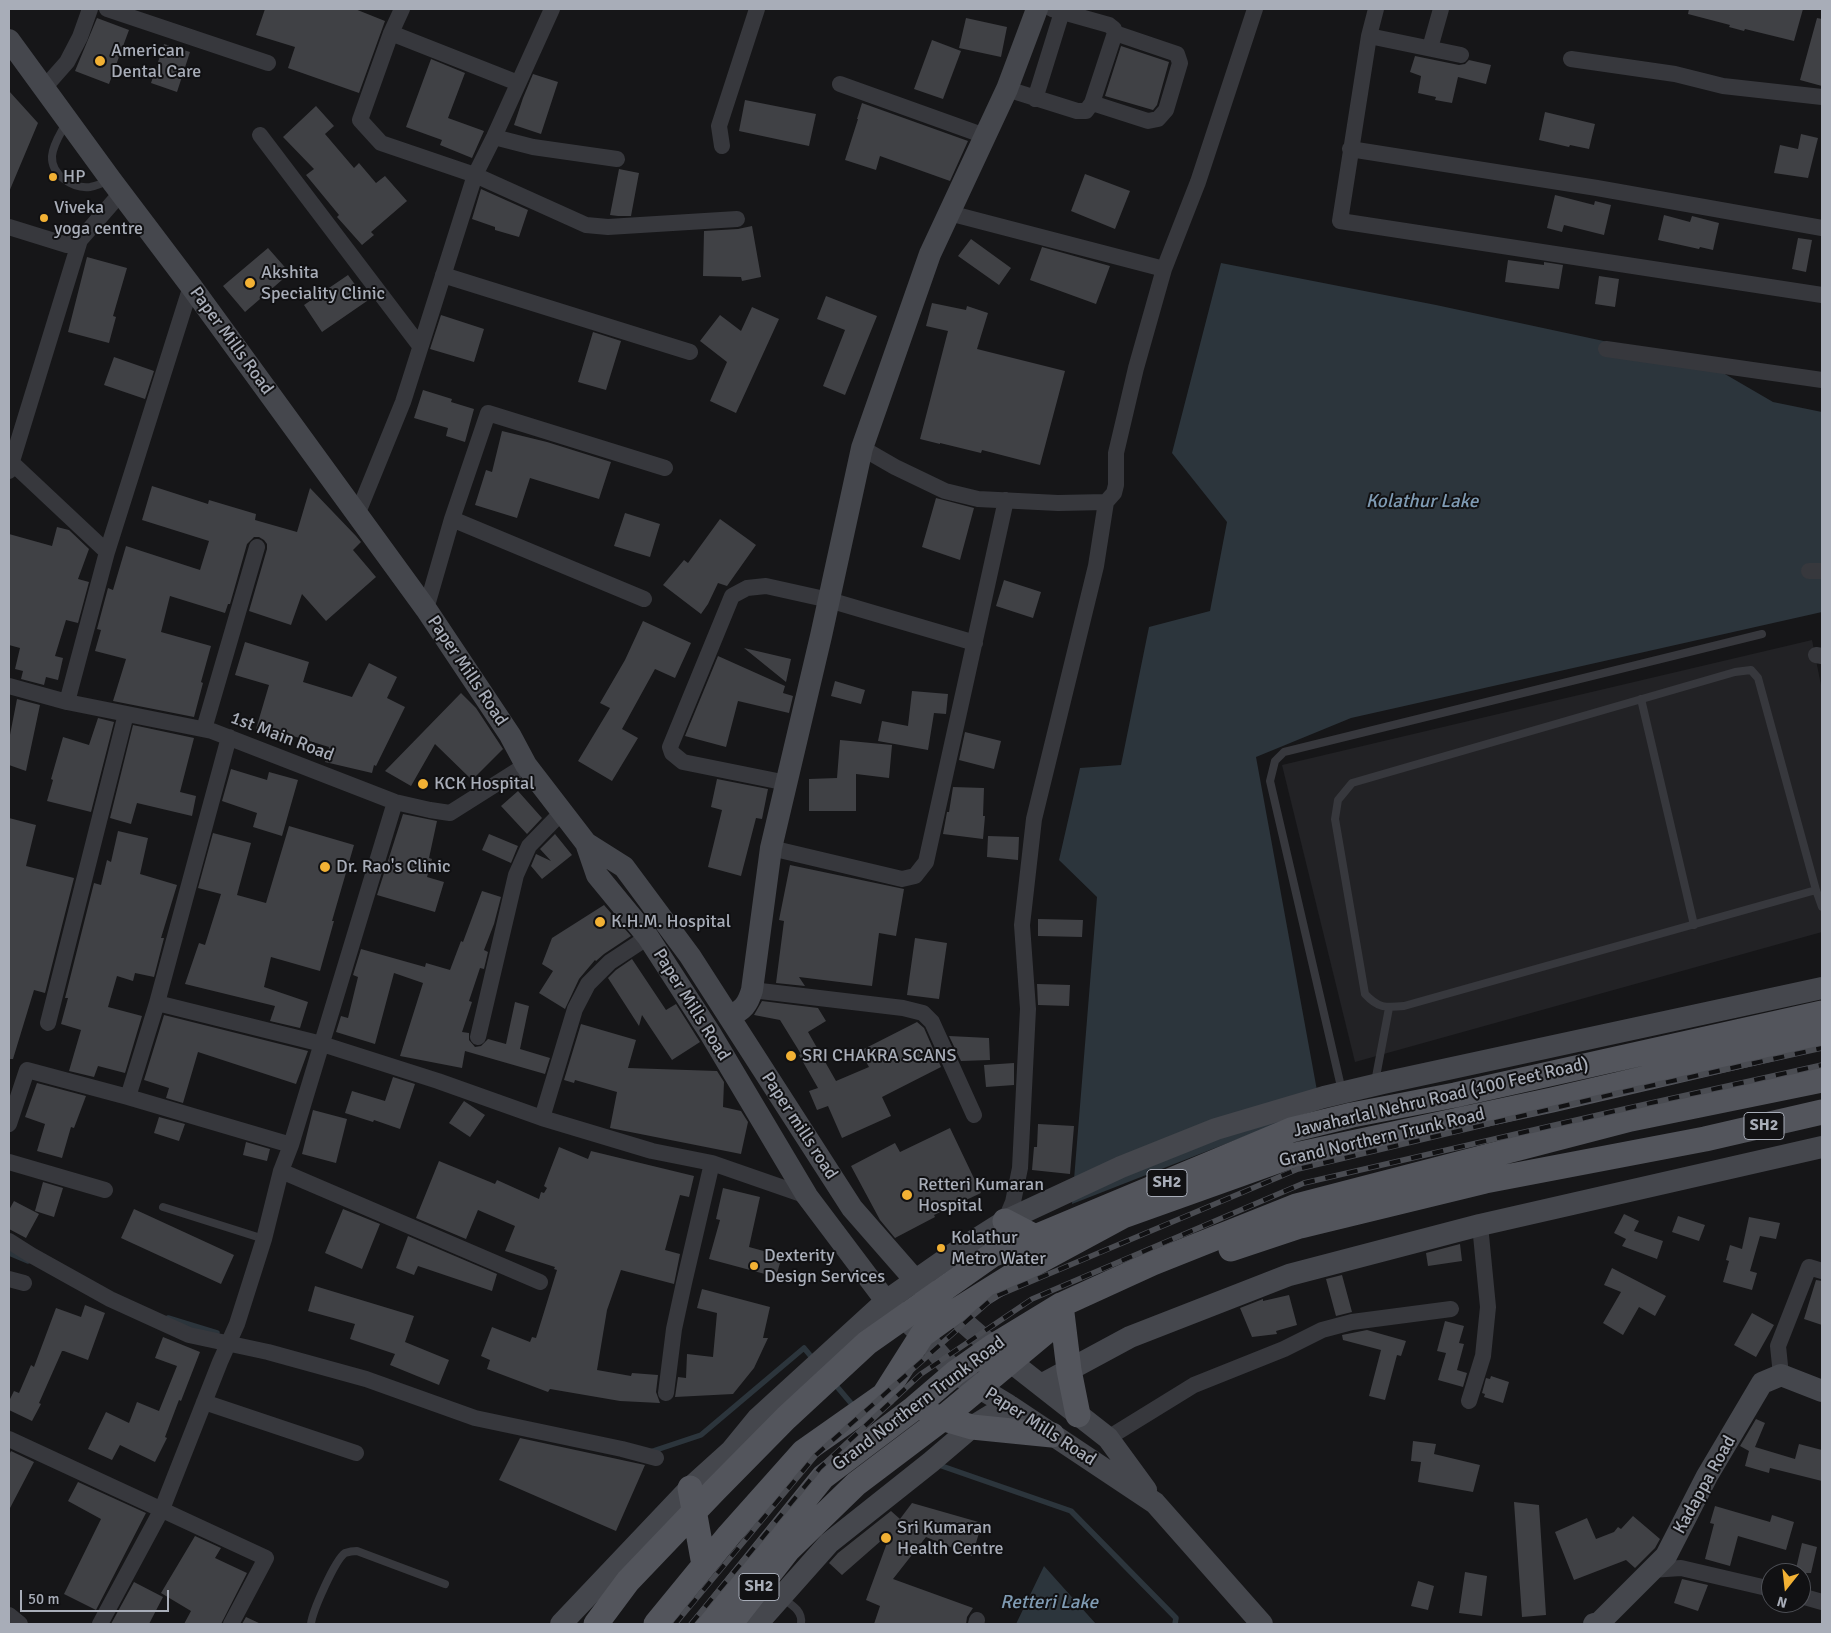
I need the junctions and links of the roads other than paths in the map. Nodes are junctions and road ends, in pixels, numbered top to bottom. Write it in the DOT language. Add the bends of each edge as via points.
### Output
graph roads {
  1 [pos="90,9"];
  2 [pos="107,9"];
  3 [pos="402,9"];
  4 [pos="552,9"];
  5 [pos="757,9"];
  6 [pos="1037,9"];
  7 [pos="1255,9"];
  8 [pos="1376,9"];
  9 [pos="1441,9"];
  10 [pos="1057,10"];
  11 [pos="391,32"];
  12 [pos="1115,33"];
  13 [pos="1369,36"];
  14 [pos="9,40"];
  15 [pos="1022,47"];
  16 [pos="1430,48"];
  17 [pos="1461,55"];
  18 [pos="1053,57"];
  19 [pos="1571,59"];
  20 [pos="268,63"];
  21 [pos="518,83"];
  22 [pos="840,84"];
  23 [pos="44,88"];
  24 [pos="1007,89"];
  25 [pos="1822,97"];
  26 [pos="1035,99"];
  27 [pos="1092,103"];
  28 [pos="67,120"];
  29 [pos="260,135"];
  30 [pos="985,136"];
  31 [pos="494,138"];
  32 [pos="722,146"];
  33 [pos="1350,150"];
  34 [pos="617,159"];
  35 [pos="475,175"];
  36 [pos="116,186"];
  37 [pos="949,213"];
  38 [pos="737,219"];
  39 [pos="9,227"];
  40 [pos="1822,228"];
  41 [pos="80,240"];
  42 [pos="1164,268"];
  43 [pos="443,275"];
  44 [pos="191,286"];
  45 [pos="1822,295"];
  46 [pos="420,346"];
  47 [pos="1606,349"];
  48 [pos="690,352"];
  49 [pos="1822,380"];
  50 [pos="862,448"];
  51 [pos="10,465"];
  52 [pos="665,468"];
  53 [pos="1006,500"];
  54 [pos="1106,502"];
  55 [pos="357,515"];
  56 [pos="452,519"];
  57 [pos="257,547"];
  58 [pos="107,552"];
  59 [pos="644,600"];
  60 [pos="829,600"];
  61 [pos="426,608"];
  62 [pos="1762,634"];
  63 [pos="975,643"];
  64 [pos="10,690"];
  65 [pos="1641,699"];
  66 [pos="67,702"];
  67 [pos="126,714"];
  68 [pos="204,729"];
  69 [pos="229,737"];
  70 [pos="526,765"];
  71 [pos="787,783"];
  72 [pos="395,802"];
  73 [pos="562,812"];
  74 [pos="586,843"];
  75 [pos="771,848"];
  76 [pos="1816,890"];
  77 [pos="1822,907"];
  78 [pos="1694,925"];
  79 [pos="648,937"];
  80 [pos="1822,988"];
  81 [pos="752,990"];
  82 [pos="157,1003"];
  83 [pos="1389,1008"];
  84 [pos="1822,1013"];
  85 [pos="730,1016"];
  86 [pos="48,1023"];
  87 [pos="478,1037"];
  88 [pos="1822,1037"];
  89 [pos="322,1044"];
  90 [pos="1822,1080"];
  91 [pos="1375,1085"];
  92 [pos="1343,1093"];
  93 [pos="128,1097"];
  94 [pos="1822,1112"];
  95 [pos="974,1115"];
  96 [pos="542,1118"];
  97 [pos="9,1124"];
  98 [pos="291,1145"];
  99 [pos="1822,1147"];
  100 [pos="9,1162"];
  101 [pos="712,1163"];
  102 [pos="281,1171"];
  103 [pos="105,1190"];
  104 [pos="807,1196"];
  105 [pos="163,1207"];
  106 [pos="1005,1221"];
  107 [pos="1480,1225"];
  108 [pos="264,1238"];
  109 [pos="9,1241"];
  110 [pos="1060,1249"];
  111 [pos="1822,1272"];
  112 [pos="915,1280"];
  113 [pos="540,1282"];
  114 [pos="886,1301"];
  115 [pos="1061,1305"];
  116 [pos="1451,1309"];
  117 [pos="954,1312"];
  118 [pos="922,1335"];
  119 [pos="992,1347"];
  120 [pos="1069,1370"];
  121 [pos="955,1373"];
  122 [pos="1781,1375"];
  123 [pos="1042,1385"];
  124 [pos="1822,1391"];
  125 [pos="666,1393"];
  126 [pos="1468,1401"];
  127 [pos="204,1402"];
  128 [pos="1008,1405"];
  129 [pos="913,1409"];
  130 [pos="1078,1414"];
  131 [pos="972,1426"];
  132 [pos="1052,1435"];
  133 [pos="1108,1438"];
  134 [pos="9,1439"];
  135 [pos="731,1451"];
  136 [pos="356,1453"];
  137 [pos="656,1458"];
  138 [pos="690,1488"];
  139 [pos="1155,1503"];
  140 [pos="162,1509"];
  141 [pos="738,1525"];
  142 [pos="704,1565"];
  143 [pos="1651,1570"];
  144 [pos="445,1584"];
  145 [pos="1761,1587"];
  146 [pos="781,1597"];
  147 [pos="9,1615"];
  148 [pos="20,1624"];
  149 [pos="100,1624"];
  150 [pos="231,1624"];
  151 [pos="311,1624"];
  152 [pos="562,1624"];
  153 [pos="596,1624"];
  154 [pos="656,1624"];
  155 [pos="712,1624"];
  156 [pos="757,1624"];
  157 [pos="801,1624"];
  158 [pos="1262,1624"];
  159 [pos="1594,1624"];
  1 -- 23 [label="street" via="66,62"];
  2 -- 20 [label="street"];
  3 -- 11 [label="street"];
  4 -- 21 [label="street"];
  5 -- 32 [label="street" via="719,126"];
  6 -- 15 [label="street"];
  7 -- 42 [label="street" via="1198,182"];
  8 -- 13 [label="street"];
  9 -- 16 [label="street"];
  10 -- 12 [label="street" via="1109,25"];
  10 -- 18 [label="street"];
  11 -- 21 [label="street"];
  11 -- 35 [label="street" via="360,120 381,143"];
  12 -- 27 [label="street"];
  12 -- 27 [label="street" via="1177,54 1180,63 1166,110 1158,119 1148,122"];
  13 -- 16 [label="street"];
  13 -- 33 [label="street"];
  14 -- 23 [label="street, Paper Mills Road"];
  15 -- 18 [label="street"];
  15 -- 24 [label="street"];
  16 -- 17 [label="street"];
  18 -- 26 [label="street"];
  19 -- 25 [label="street" via="1675,74 1723,86"];
  21 -- 31 [label="street"];
  22 -- 30 [label="street"];
  23 -- 28 [label="street, Paper Mills Road"];
  24 -- 26 [label="street"];
  24 -- 30 [label="street"];
  26 -- 27 [label="street" via="1077,111 1086,111"];
  28 -- 36 [label="street, Paper Mills Road"];
  28 -- 36 [label="lane" via="54,149 53,164 57,171 77,186"];
  29 -- 46 [label="street"];
  30 -- 37 [label="street"];
  31 -- 34 [label="street" via="542,149"];
  31 -- 35 [label="street"];
  33 -- 40 [label="street"];
  33 -- 45 [label="street" via="1340,220"];
  35 -- 38 [label="street" via="586,225"];
  35 -- 43 [label="street"];
  36 -- 41 [label="street"];
  36 -- 44 [label="street, Paper Mills Road"];
  37 -- 42 [label="street"];
  37 -- 50 [label="street" via="930,254"];
  39 -- 41 [label="street" via="67,245"];
  41 -- 51 [label="street"];
  42 -- 54 [label="street" via="1116,453 1116,485"];
  43 -- 46 [label="street"];
  43 -- 48 [label="street"];
  44 -- 55 [label="street, Paper Mills Road"];
  44 -- 58 [label="street"];
  46 -- 55 [label="street" via="403,402"];
  47 -- 49 [label="street"];
  50 -- 53 [label="street" via="945,491 978,499"];
  50 -- 60 [label="street"];
  51 -- 58 [label="street"];
  52 -- 56 [label="street" via="488,413"];
  53 -- 54 [label="street"];
  53 -- 63 [label="street"];
  54 -- 106 [label="street" via="1096,566 1034,818 1022,925 1028,1009 1020,1168 1013,1202"];
  55 -- 61 [label="street, Paper Mills Road"];
  56 -- 59 [label="street"];
  56 -- 61 [label="street"];
  57 -- 68 [label="street"];
  58 -- 66 [label="street"];
  60 -- 63 [label="street"];
  60 -- 71 [label="street"];
  60 -- 71 [label="street" via="766,586 747,588 732,596 670,747 683,762"];
  61 -- 70 [label="street, Paper Mills Road" via="510,735"];
  62 -- 92 [label="lane" via="1284,752 1275,761 1270,782"];
  63 -- 75 [label="street" via="926,862 915,876 902,879"];
  64 -- 66 [label="street, 1st Main Road"];
  65 -- 76 [label="lane" via="1751,670 1758,678"];
  65 -- 78 [label="lane"];
  65 -- 83 [label="lane" via="1352,783 1342,794 1335,819 1365,994 1374,1004"];
  66 -- 67 [label="street, 1st Main Road"];
  67 -- 68 [label="street, 1st Main Road"];
  67 -- 86 [label="street"];
  68 -- 69 [label="street, 1st Main Road"];
  69 -- 72 [label="street, 1st Main Road"];
  69 -- 82 [label="street"];
  70 -- 72 [label="street, 1st Main Road" via="450,813"];
  70 -- 73 [label="street, Paper Mills Road"];
  71 -- 75 [label="street"];
  72 -- 89 [label="street"];
  73 -- 74 [label="street, Paper Mills Road"];
  73 -- 87 [label="street" via="529,846 516,875"];
  74 -- 79 [label="street, Paper Mills Road" via="597,875"];
  74 -- 85 [label="street, Paper mills road" via="624,867"];
  75 -- 81 [label="street"];
  76 -- 77 [label="lane"];
  76 -- 78 [label="lane"];
  78 -- 83 [label="lane"];
  79 -- 96 [label="street" via="610,962 588,984 575,1009"];
  79 -- 104 [label="street, Paper Mills Road" via="710,1033"];
  80 -- 91 [label="street"];
  81 -- 85 [label="street" via="744,1008"];
  81 -- 95 [label="street" via="923,1013 932,1022"];
  82 -- 89 [label="street"];
  82 -- 93 [label="street"];
  83 -- 91 [label="lane"];
  84 -- 153 [label="main road, Jawaharlal Nehru Road (100 Feet Road) / SH2" via="1291,1130 992,1255 867,1343 786,1418 628,1581"];
  85 -- 112 [label="street, Paper mills road" via="852,1208"];
  88 -- 110 [label="main road, Grand Northern Trunk Road" via="1291,1156 1123,1216"];
  89 -- 96 [label="street"];
  89 -- 98 [label="street"];
  90 -- 115 [label="main road, Grand Northern Trunk Road" via="1630,1120 1296,1206 1153,1263"];
  91 -- 92 [label="street"];
  92 -- 106 [label="street" via="1216,1128 1121,1167"];
  93 -- 97 [label="street" via="27,1070"];
  93 -- 98 [label="street"];
  94 -- 155 [label="main road, SH2" via="1705,1139 1484,1181 1300,1226 1160,1272 1067,1314 938,1422 856,1484"];
  96 -- 101 [label="street" via="652,1151"];
  98 -- 102 [label="street"];
  99 -- 107 [label="street"];
  100 -- 103 [label="street"];
  101 -- 104 [label="street"];
  101 -- 125 [label="street" via="676,1320"];
  102 -- 108 [label="street"];
  102 -- 113 [label="street"];
  104 -- 114 [label="street, Paper Mills Road"];
  105 -- 108 [label="lane"];
  106 -- 110 [label="main road"];
  106 -- 112 [label="street"];
  107 -- 120 [label="street" via="1290,1274 1130,1337"];
  107 -- 126 [label="street" via="1488,1307 1483,1356"];
  108 -- 127 [label="street" via="237,1324"];
  109 -- 137 [label="street" via="110,1299 189,1335 268,1352 366,1379 475,1418"];
  110 -- 117 [label="main road, Grand Northern Trunk Road"];
  111 -- 122 [label="street" via="1809,1267 1778,1346"];
  112 -- 114 [label="street"];
  112 -- 117 [label="street, Paper mills road"];
  114 -- 118 [label="street, Paper Mills Road"];
  114 -- 135 [label="street" via="758,1418"];
  115 -- 119 [label="main road, Grand Northern Trunk Road"];
  115 -- 120 [label="main road"];
  116 -- 133 [label="street" via="1352,1322 1322,1330 1284,1349 1194,1384"];
  117 -- 118 [label="main road, Grand Northern Trunk Road"];
  117 -- 119 [label="street, Paper mills road"];
  118 -- 121 [label="street, Paper Mills Road"];
  118 -- 141 [label="main road, Grand Northern Trunk Road" via="884,1395 804,1452"];
  119 -- 121 [label="main road, Grand Northern Trunk Road"];
  119 -- 123 [label="street, Paper mills road"];
  120 -- 123 [label="street"];
  120 -- 130 [label="main road"];
  121 -- 128 [label="street, Paper Mills Road"];
  121 -- 129 [label="main road, Grand Northern Trunk Road"];
  122 -- 124 [label="street"];
  122 -- 143 [label="street, Kadappa Road" via="1762,1383 1707,1476 1666,1556"];
  123 -- 130 [label="street, Paper mills road"];
  127 -- 136 [label="street"];
  127 -- 140 [label="street"];
  128 -- 131 [label="street"];
  128 -- 132 [label="street, Paper Mills Road"];
  129 -- 131 [label="main road"];
  129 -- 155 [label="main road, Grand Northern Trunk Road" via="823,1477"];
  130 -- 133 [label="street, Paper mills road"];
  131 -- 132 [label="main road"];
  131 -- 146 [label="street" via="829,1543"];
  132 -- 139 [label="street, Paper Mills Road"];
  133 -- 139 [label="street, Paper mills road"];
  134 -- 140 [label="street"];
  135 -- 138 [label="street"];
  135 -- 141 [label="main road" via="730,1499"];
  138 -- 142 [label="main road"];
  138 -- 152 [label="street"];
  139 -- 158 [label="street, Paper Mills Road"];
  140 -- 149 [label="street"];
  140 -- 150 [label="street" via="266,1558"];
  141 -- 142 [label="main road, Grand Northern Trunk Road"];
  142 -- 154 [label="main road, Grand Northern Trunk Road"];
  143 -- 145 [label="street" via="1681,1568"];
  143 -- 159 [label="street, Kadappa Road" via="1599,1623"];
  144 -- 151 [label="lane" via="357,1550 346,1553 338,1561 312,1614"];
  146 -- 156 [label="street"];
  146 -- 157 [label="lane" via="797,1609"];
  147 -- 148 [label="street"];
}
